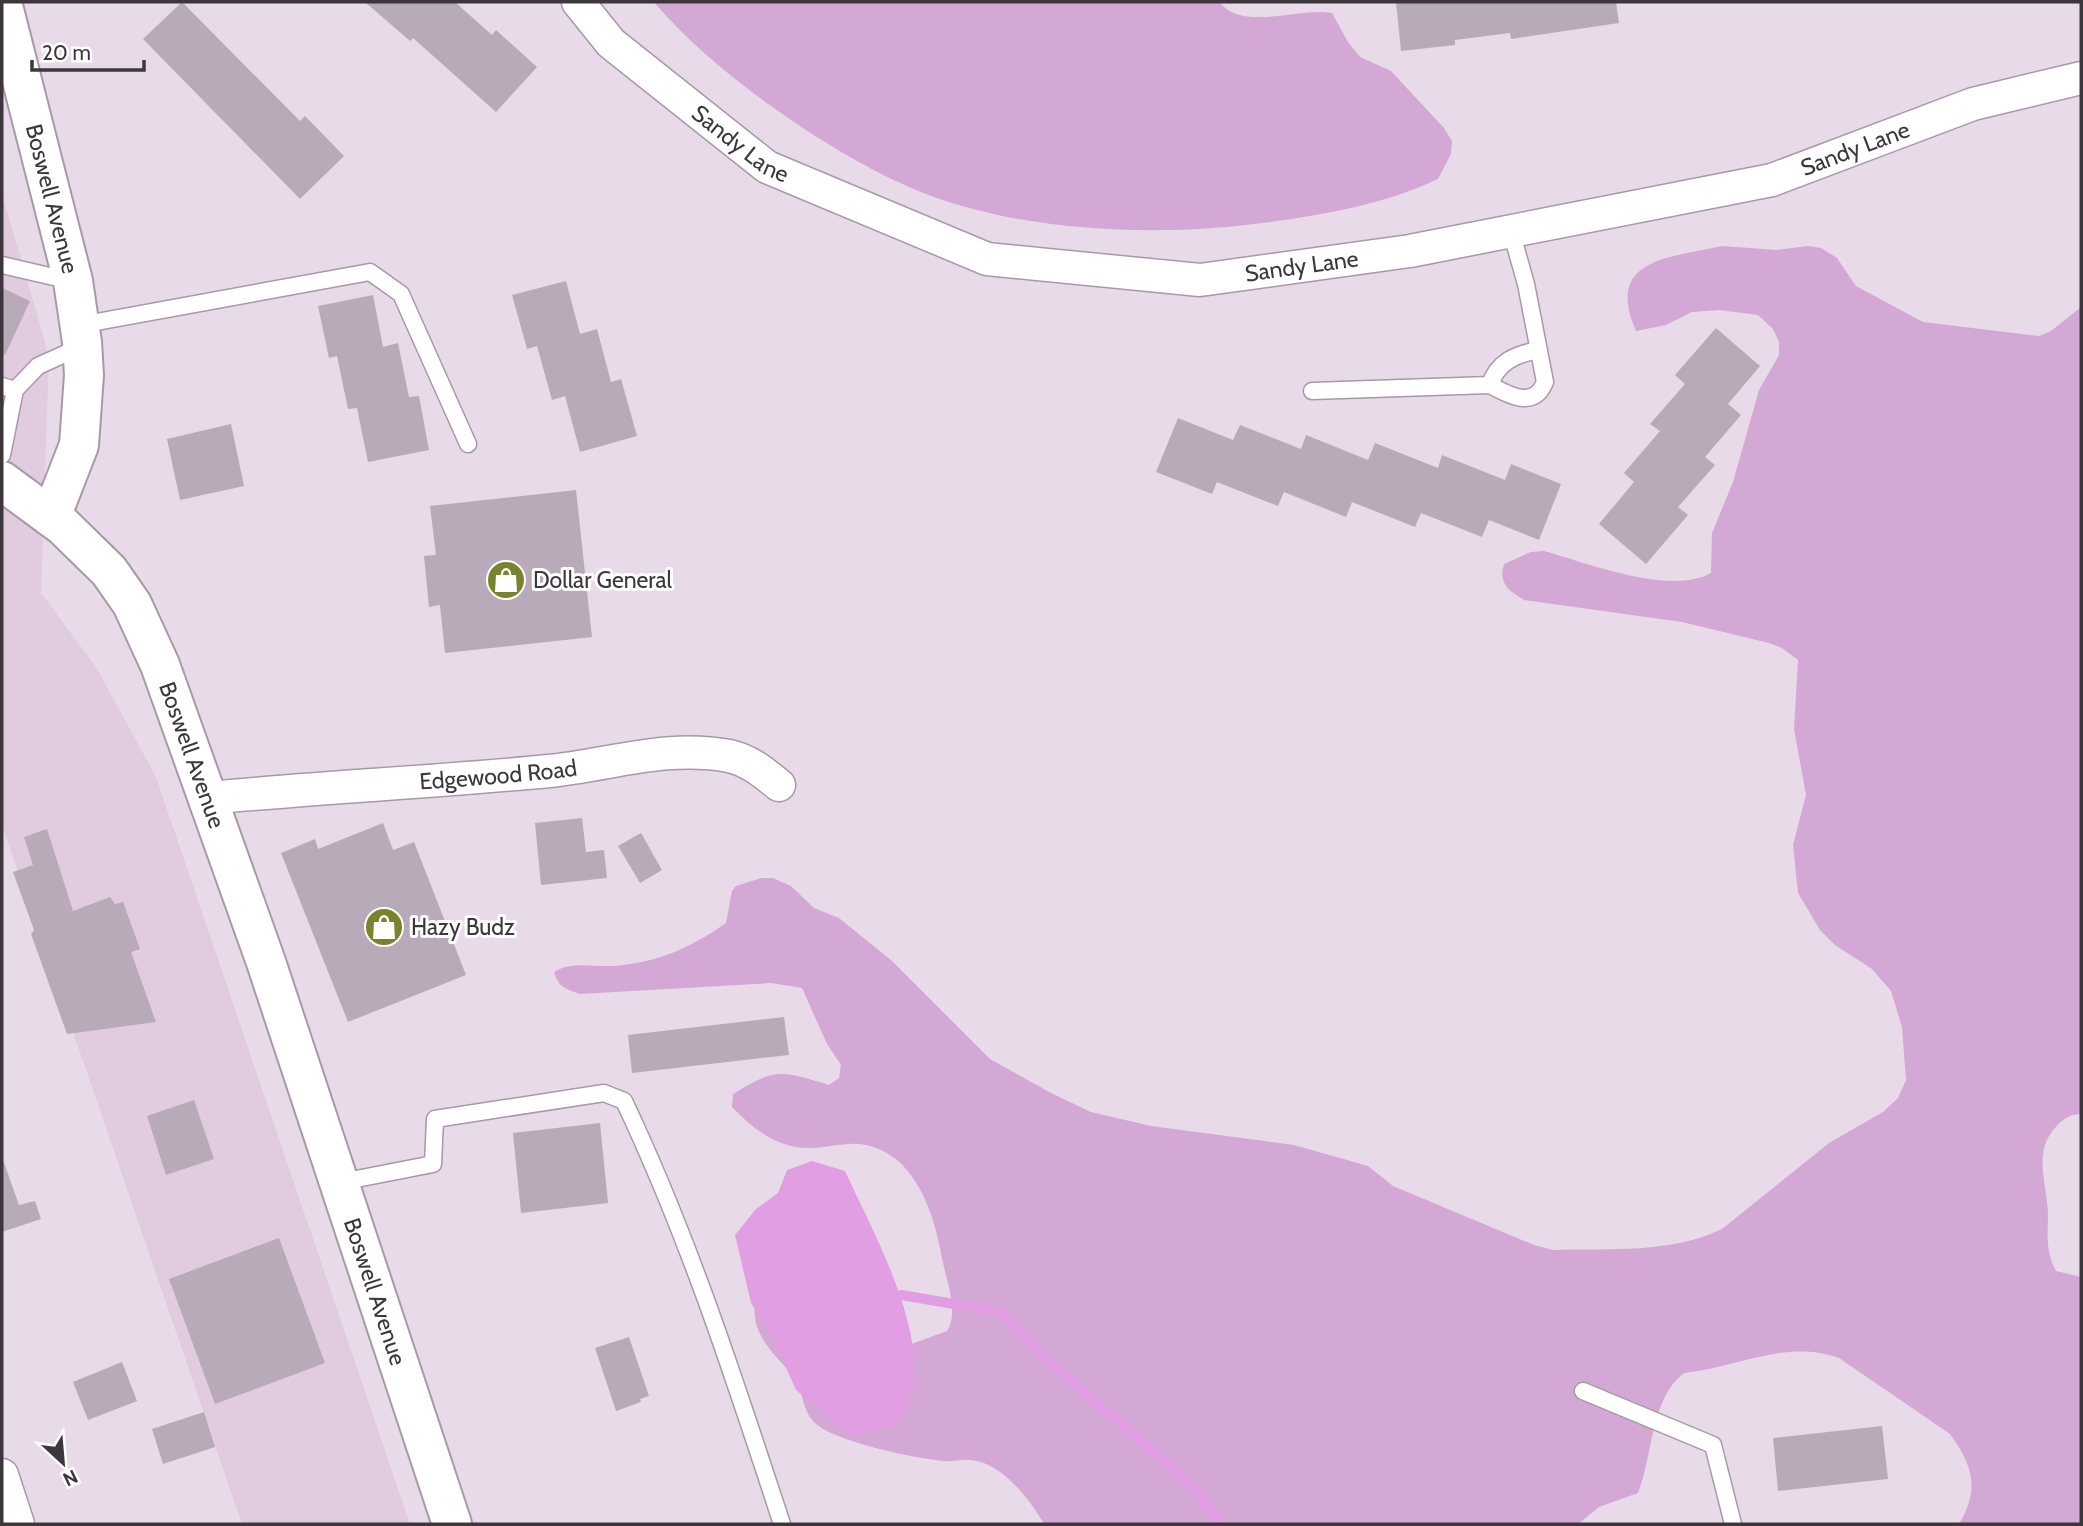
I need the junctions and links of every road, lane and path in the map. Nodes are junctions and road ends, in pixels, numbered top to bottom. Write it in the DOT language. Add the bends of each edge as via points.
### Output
graph roads {
  1 [pos="2,2"];
  2 [pos="578,2"];
  3 [pos="2081,78"];
  4 [pos="1511,231"];
  5 [pos="2,265"];
  6 [pos="74,281"];
  7 [pos="82,336"];
  8 [pos="1539,350"];
  9 [pos="1490,385"];
  10 [pos="8,388"];
  11 [pos="1312,391"];
  12 [pos="468,444"];
  13 [pos="2,455"];
  14 [pos="2,481"];
  15 [pos="51,517"];
  16 [pos="779,785"];
  17 [pos="209,798"];
  18 [pos="341,1182"];
  19 [pos="1583,1391"];
  20 [pos="2,1475"];
  21 [pos="18,1524"];
  22 [pos="452,1524"];
  23 [pos="782,1524"];
  24 [pos="1733,1524"];
  1 -- 6 [label="main road, Boswell Avenue"];
  2 -- 4 [label="street, Sandy Lane" via="611,43 767,167 987,259 1200,280 1410,251"];
  3 -- 4 [label="street, Sandy Lane" via="1973,104 1772,180"];
  4 -- 8 [label="lane"];
  5 -- 6 [label="lane"];
  6 -- 7 [label="main road, Boswell Avenue"];
  7 -- 10 [label="lane"];
  7 -- 12 [label="lane" via="370,272 401,294"];
  7 -- 15 [label="main road, Boswell Avenue" via="79,445"];
  8 -- 9 [label="lane" via="1521,353 1495,370"];
  8 -- 9 [label="lane" via="1545,382 1541,392 1528,399 1513,397"];
  9 -- 11 [label="lane"];
  10 -- 13 [label="lane"];
  14 -- 15 [label="main road"];
  15 -- 17 [label="main road, Boswell Avenue" via="97,558 132,604 160,665"];
  16 -- 17 [label="street, Edgewood Road" via="737,758 664,753 563,770"];
  17 -- 18 [label="main road, Boswell Avenue"];
  18 -- 22 [label="main road, Boswell Avenue"];
  18 -- 23 [label="lane" via="433,1164 435,1119 604,1093 624,1101 659,1174 711,1310"];
  19 -- 24 [label="lane" via="1713,1445"];
  20 -- 21 [label="street"];
}
